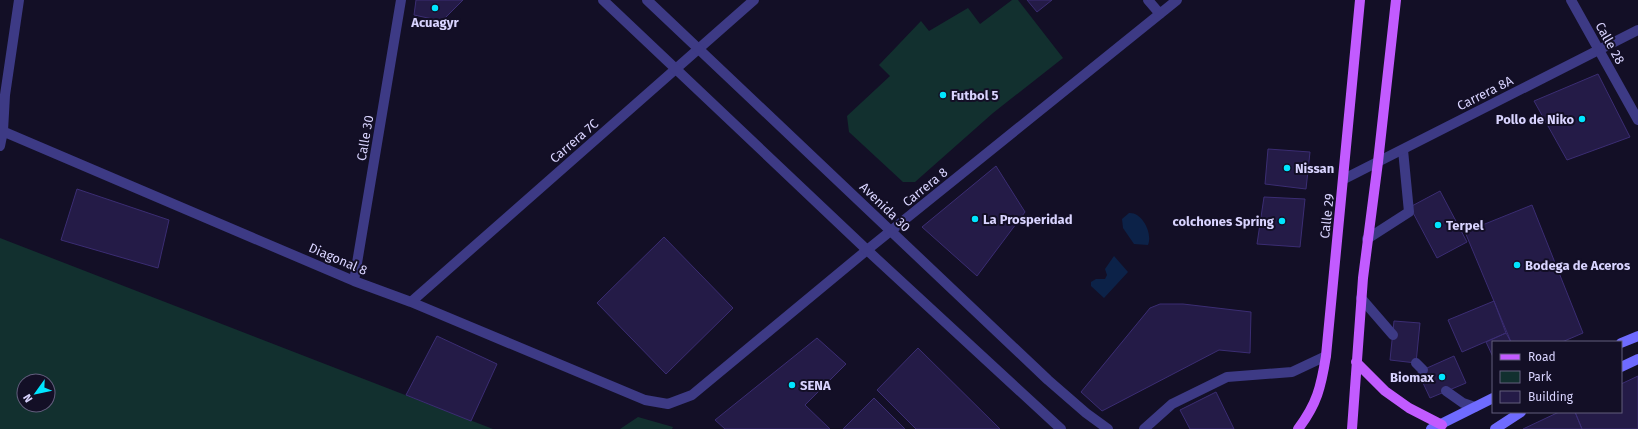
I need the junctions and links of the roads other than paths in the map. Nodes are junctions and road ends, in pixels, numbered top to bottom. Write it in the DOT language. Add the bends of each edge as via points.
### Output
graph roads {
  1 [pos="19,0"];
  2 [pos="401,0"];
  3 [pos="603,0"];
  4 [pos="647,0"];
  5 [pos="754,0"];
  6 [pos="1148,0"];
  7 [pos="1177,0"];
  8 [pos="1360,0"];
  9 [pos="1396,0"];
  10 [pos="1571,0"];
  11 [pos="1160,14"];
  12 [pos="1638,30"];
  13 [pos="699,48"];
  14 [pos="1599,50"];
  15 [pos="676,68"];
  16 [pos="1638,120"];
  17 [pos="2,131"];
  18 [pos="0,146"];
  19 [pos="1403,150"];
  20 [pos="1378,162"];
  21 [pos="1344,180"];
  22 [pos="891,230"];
  23 [pos="1367,239"];
  24 [pos="867,250"];
  25 [pos="354,281"];
  26 [pos="1362,298"];
  27 [pos="411,302"];
  28 [pos="1393,335"];
  29 [pos="1638,336"];
  30 [pos="1622,343"];
  31 [pos="1326,356"];
  32 [pos="1638,360"];
  33 [pos="1356,362"];
  34 [pos="1622,367"];
  35 [pos="1446,391"];
  36 [pos="1492,398"];
  37 [pos="668,404"];
  38 [pos="1475,407"];
  39 [pos="1520,413"];
  40 [pos="1442,424"];
  41 [pos="1061,429"];
  42 [pos="1108,429"];
  43 [pos="1144,429"];
  44 [pos="1298,429"];
  45 [pos="1352,429"];
  46 [pos="1431,429"];
  47 [pos="1495,429"];
  1 -- 17 [label="street"];
  2 -- 25 [label="street, Calle 30"];
  3 -- 15 [label="street"];
  4 -- 13 [label="street, Avenida 30"];
  5 -- 13 [label="street, Carrera 7C"];
  6 -- 11 [label="street"];
  7 -- 11 [label="street, Carrera 8"];
  8 -- 21 [label="main road, Calle 29"];
  9 -- 20 [label="main road"];
  10 -- 14 [label="street, Calle 28"];
  11 -- 22 [label="street, Carrera 8"];
  12 -- 14 [label="street, Carrera 8A"];
  13 -- 15 [label="street, Carrera 7C"];
  13 -- 22 [label="street, Avenida 30"];
  14 -- 16 [label="street, Calle 28"];
  14 -- 19 [label="street, Carrera 8A"];
  15 -- 24 [label="street"];
  15 -- 27 [label="street, Carrera 7C"];
  17 -- 18 [label="street"];
  17 -- 25 [label="street, Diagonal 8"];
  19 -- 20 [label="street, Carrera 8A"];
  19 -- 23 [label="street" via="1409,212"];
  20 -- 21 [label="street, Carrera 8A"];
  20 -- 23 [label="main road"];
  21 -- 31 [label="main road, Calle 29"];
  22 -- 24 [label="street, Carrera 8"];
  22 -- 42 [label="street, Avenida 30" via="1048,380"];
  23 -- 26 [label="main road"];
  24 -- 37 [label="street, Carrera 8" via="692,395"];
  24 -- 41 [label="street"];
  25 -- 27 [label="street, Diagonal 8"];
  26 -- 28 [label="street"];
  26 -- 33 [label="main road"];
  27 -- 37 [label="street, Diagonal 8" via="645,400"];
  29 -- 30 [label="main road"];
  31 -- 43 [label="street" via="1292,372 1227,377 1172,404"];
  31 -- 44 [label="main road, Calle 29" via="1321,385 1310,413"];
  32 -- 34 [label="main road"];
  33 -- 40 [label="main road" via="1385,391 1409,408"];
  33 -- 45 [label="main road"];
  35 -- 38 [label="street" via="1463,403"];
  36 -- 38 [label="main road"];
  38 -- 40 [label="main road"];
  39 -- 47 [label="main road"];
  40 -- 46 [label="main road"];
}
